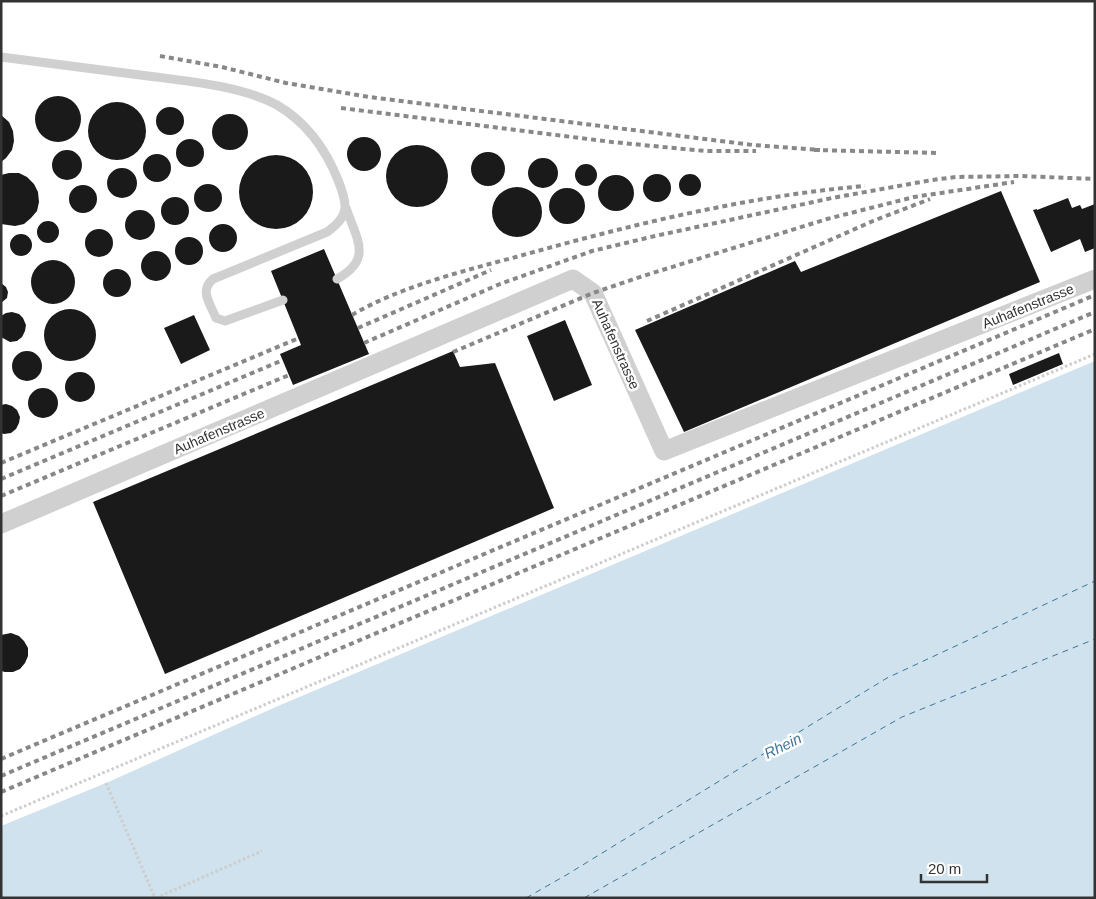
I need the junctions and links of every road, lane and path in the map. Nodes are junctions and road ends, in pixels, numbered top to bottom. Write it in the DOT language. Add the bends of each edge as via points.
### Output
graph roads {
  1 [pos="1,57"];
  2 [pos="346,208"];
  3 [pos="337,279"];
  4 [pos="1095,279"];
  5 [pos="283,300"];
  6 [pos="1095,354"];
  7 [pos="1,524"];
  8 [pos="106,783"];
  9 [pos="1,816"];
  10 [pos="262,851"];
  11 [pos="155,898"];
  1 -- 2 [label="lane" via="205,83 277,105 301,123 321,145 338,181"];
  2 -- 3 [label="lane" via="360,252 355,266"];
  2 -- 5 [label="lane" via="342,218 327,232 214,279 206,289 216,318 220,320 231,320"];
  4 -- 7 [label="street, Auhafenstrasse" via="664,451 593,293 573,279"];
  6 -- 9 [label="path"];
  8 -- 11 [label="path"];
  10 -- 11 [label="path"];
}
